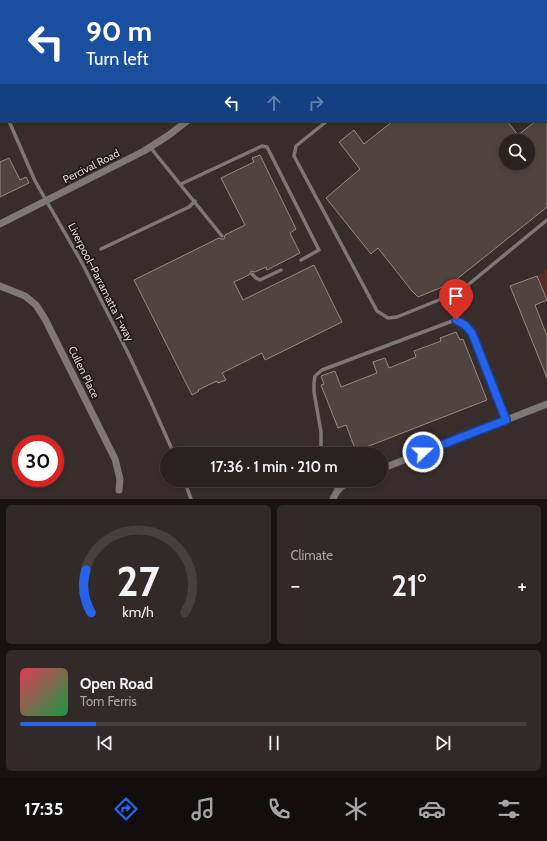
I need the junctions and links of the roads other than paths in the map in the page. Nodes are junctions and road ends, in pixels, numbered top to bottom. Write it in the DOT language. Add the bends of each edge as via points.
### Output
graph roads {
  1 [pos="9,122"];
  2 [pos="186,122"];
  3 [pos="326,122"];
  4 [pos="150,147"];
  5 [pos="180,184"];
  6 [pos="47,201"];
  7 [pos="195,201"];
  8 [pos="547,220"];
  9 [pos="0,224"];
  10 [pos="222,236"];
  11 [pos="102,249"];
  12 [pos="301,260"];
  13 [pos="281,270"];
  14 [pos="252,274"];
  15 [pos="0,286"];
  16 [pos="547,404"];
  17 [pos="506,420"];
  18 [pos="171,447"];
  19 [pos="321,447"];
  20 [pos="388,466"];
  21 [pos="187,487"];
  22 [pos="335,487"];
  23 [pos="340,487"];
  24 [pos="119,490"];
  25 [pos="337,490"];
  26 [pos="332,498"];
  27 [pos="191,499"];
  1 -- 6 [label="lane, Liverpool–Parramatta T-way"];
  2 -- 4 [label="street, Percival Road"];
  3 -- 8 [label="lane" via="296,146 294,156 377,311 388,318 397,317 456,293"];
  4 -- 5 [label="lane"];
  4 -- 6 [label="street, Percival Road"];
  5 -- 7 [label="lane"];
  5 -- 12 [label="lane" via="262,146 267,147 319,250"];
  6 -- 9 [label="street, Percival Road"];
  6 -- 18 [label="lane, Liverpool–Parramatta T-way" via="81,261"];
  7 -- 10 [label="lane"];
  7 -- 11 [label="lane" via="188,207"];
  13 -- 14 [label="lane" via="260,280"];
  15 -- 24 [label="street, Cullen Place" via="25,296 36,305 45,318 115,460 120,479"];
  16 -- 17 [label="street"];
  17 -- 19 [label="lane" via="472,333 456,320 317,374 314,378 314,392"];
  17 -- 20 [label="street"];
  21 -- 27 [label="lane"];
  22 -- 25 [label="lane"];
  23 -- 25 [label="street"];
  25 -- 26 [label="street"];
}
